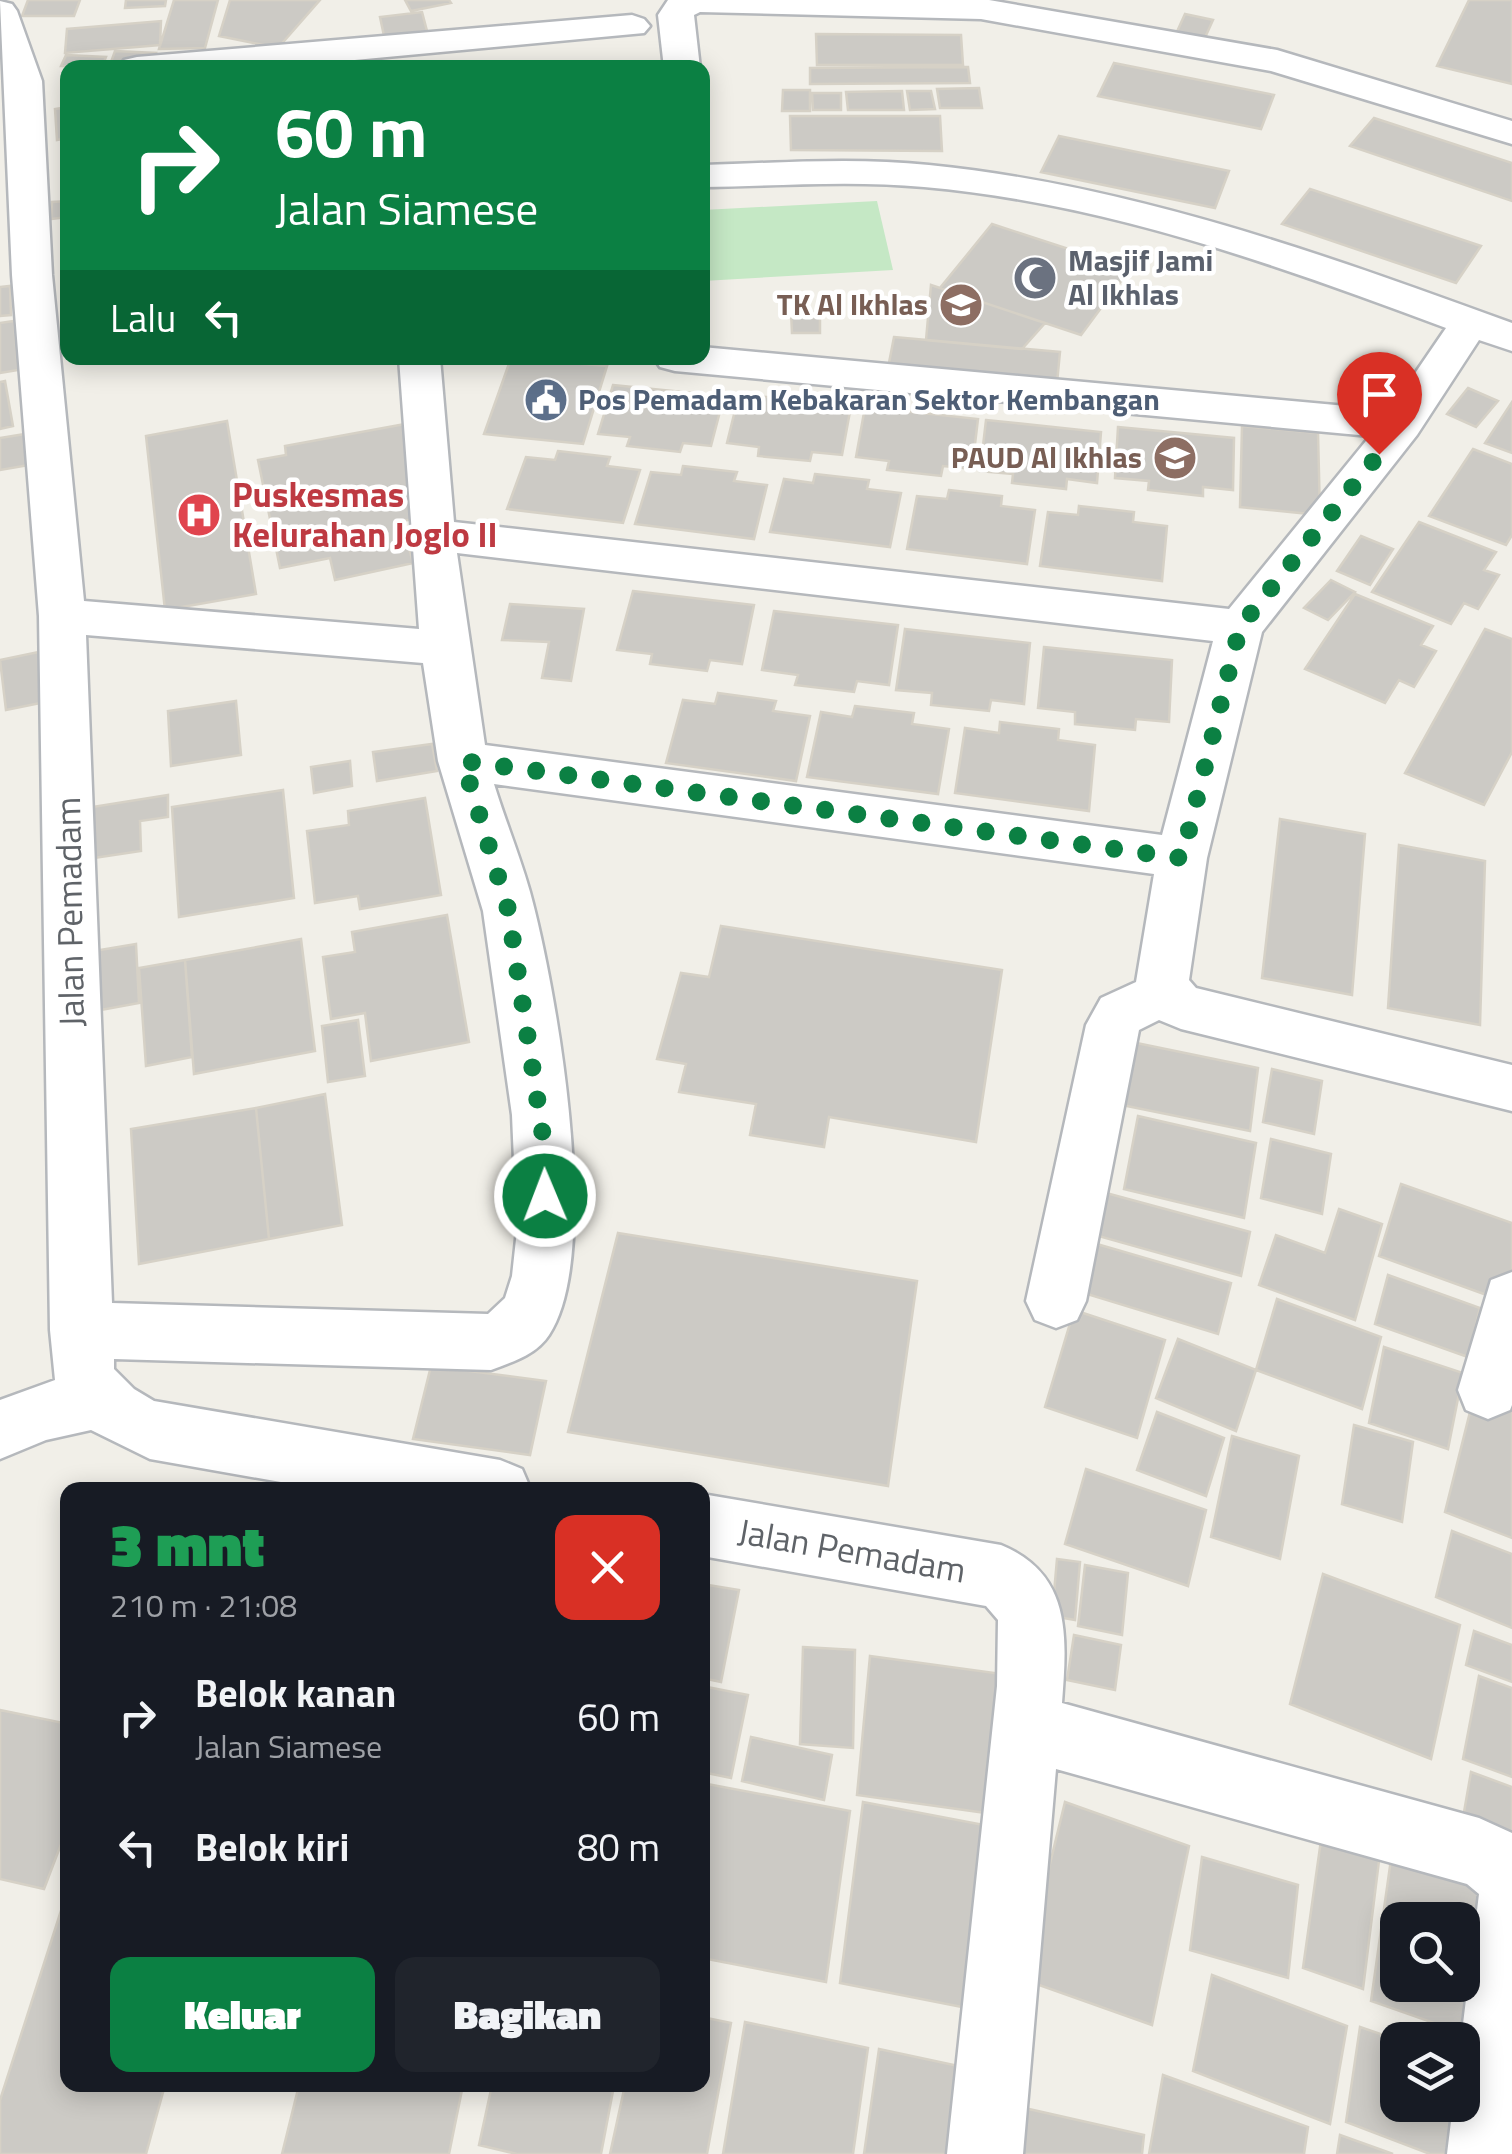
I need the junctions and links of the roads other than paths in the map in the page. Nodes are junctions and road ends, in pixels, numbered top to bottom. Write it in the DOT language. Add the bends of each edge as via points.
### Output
graph roads {
  1 [pos="0,11"];
  2 [pos="632,26"];
  3 [pos="231,60"];
  4 [pos="681,60"];
  5 [pos="1512,133"];
  6 [pos="710,176"];
  7 [pos="50,272"];
  8 [pos="1491,330"];
  9 [pos="710,361"];
  10 [pos="421,365"];
  11 [pos="1402,426"];
  12 [pos="434,535"];
  13 [pos="62,616"];
  14 [pos="1240,627"];
  15 [pos="445,648"];
  16 [pos="463,761"];
  17 [pos="1182,858"];
  18 [pos="1163,994"];
  19 [pos="1512,1088"];
  20 [pos="1512,1299"];
  21 [pos="1056,1301"];
  22 [pos="80,1330"];
  23 [pos="1488,1390"];
  24 [pos="98,1400"];
  25 [pos="0,1430"];
  26 [pos="453,1482"];
  27 [pos="710,1526"];
  28 [pos="1026,1727"];
  29 [pos="1512,1886"];
  30 [pos="1512,1900"];
  31 [pos="985,2154"];
  32 [pos="1485,2154"];
  1 -- 7 [label="street, Jalan Pemadam" via="38,80"];
  2 -- 3 [label="street"];
  4 -- 5 [label="street" via="676,14 695,1 981,9 1276,61"];
  6 -- 8 [label="street" via="878,174 978,182 1186,223"];
  7 -- 13 [label="street, Jalan Pemadam"];
  8 -- 11 [label="street"];
  9 -- 11 [label="street"];
  10 -- 12 [label="street"];
  11 -- 14 [label="street"];
  12 -- 14 [label="street"];
  12 -- 15 [label="street"];
  13 -- 15 [label="street"];
  13 -- 22 [label="street, Jalan Pemadam"];
  14 -- 17 [label="street"];
  15 -- 16 [label="street"];
  16 -- 17 [label="street"];
  16 -- 22 [label="street" via="508,909 546,1156 543,1276 531,1310 513,1333 491,1342"];
  17 -- 18 [label="street"];
  18 -- 19 [label="street" via="1181,1007"];
  18 -- 21 [label="street" via="1130,1007 1113,1025"];
  20 -- 23 [label="street"];
  22 -- 24 [label="street, Jalan Pemadam" via="84,1377"];
  24 -- 25 [label="street" via="40,1412"];
  24 -- 26 [label="street" via="150,1430"];
  27 -- 28 [label="street, Jalan Pemadam" via="1001,1577 1020,1590 1034,1635"];
  28 -- 29 [label="street" via="1479,1853 1510,1876"];
  28 -- 31 [label="street"];
  30 -- 32 [label="street"];
}
